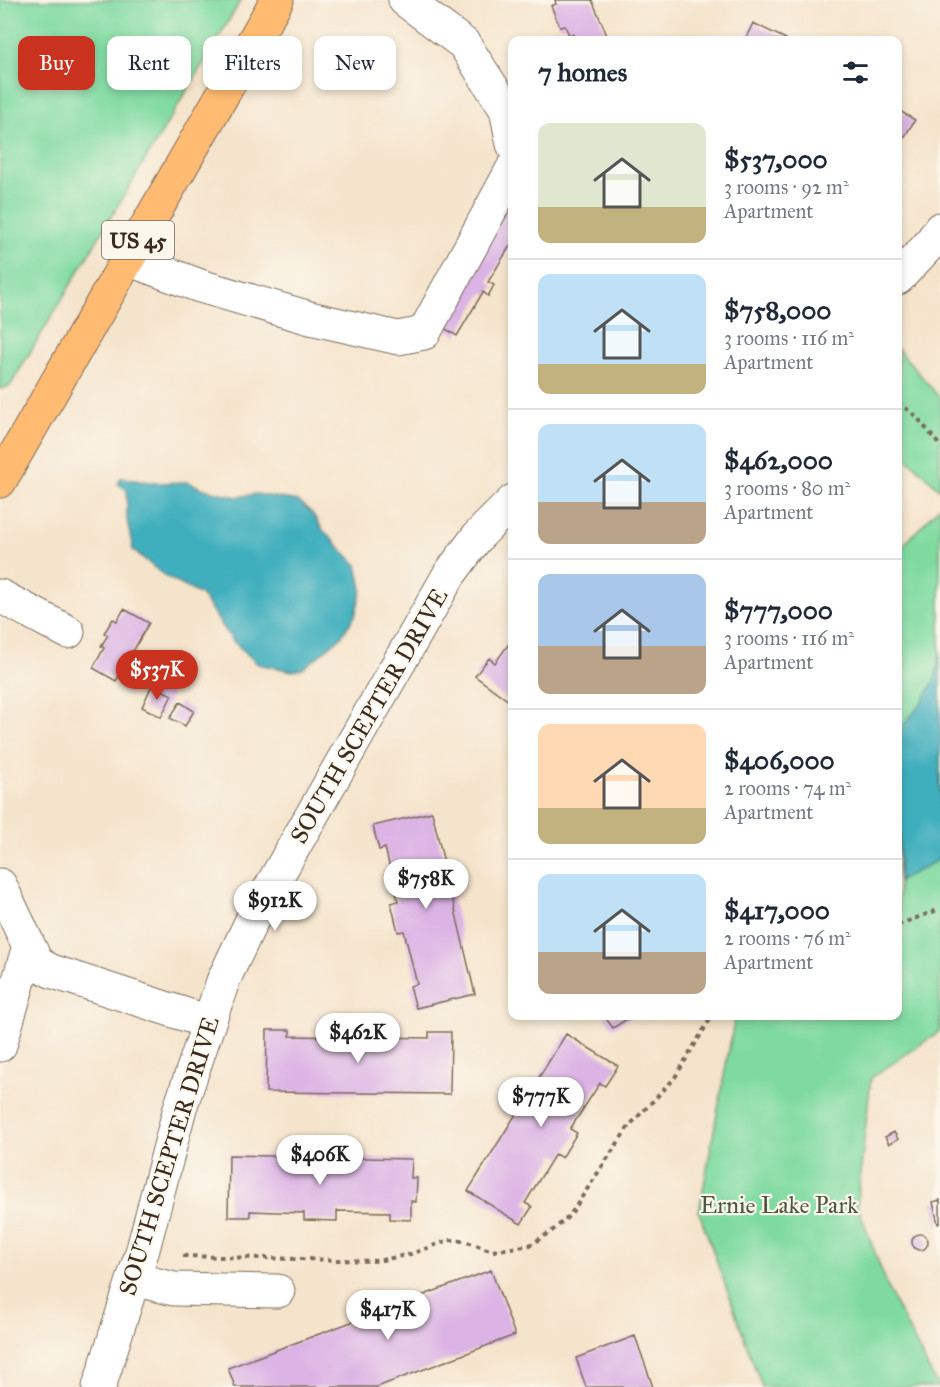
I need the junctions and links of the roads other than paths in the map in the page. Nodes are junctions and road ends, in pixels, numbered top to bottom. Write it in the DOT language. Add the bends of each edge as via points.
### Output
graph roads {
  1 [pos="277,0"];
  2 [pos="405,0"];
  3 [pos="508,119"];
  4 [pos="508,177"];
  5 [pos="940,229"];
  6 [pos="128,259"];
  7 [pos="902,274"];
  8 [pos="0,481"];
  9 [pos="508,506"];
  10 [pos="0,596"];
  11 [pos="68,632"];
  12 [pos="0,885"];
  13 [pos="29,946"];
  14 [pos="208,1022"];
  15 [pos="0,1045"];
  16 [pos="134,1278"];
  17 [pos="278,1291"];
  18 [pos="99,1387"];
  1 -- 6 [label="main road, US 45"];
  2 -- 3 [label="street" via="464,44 506,109"];
  4 -- 6 [label="street" via="424,333 398,338 310,318 200,286"];
  5 -- 7 [label="street"];
  6 -- 8 [label="main road, US 45"];
  9 -- 14 [label="street, SOUTH SCEPTER DRIVE" via="478,536 449,575 252,920"];
  10 -- 11 [label="street"];
  12 -- 13 [label="street"];
  13 -- 14 [label="street" via="37,963 51,971"];
  13 -- 15 [label="street"];
  14 -- 16 [label="street, SOUTH SCEPTER DRIVE" via="180,1108"];
  16 -- 17 [label="street" via="174,1289"];
  16 -- 18 [label="street, SOUTH SCEPTER DRIVE"];
}
